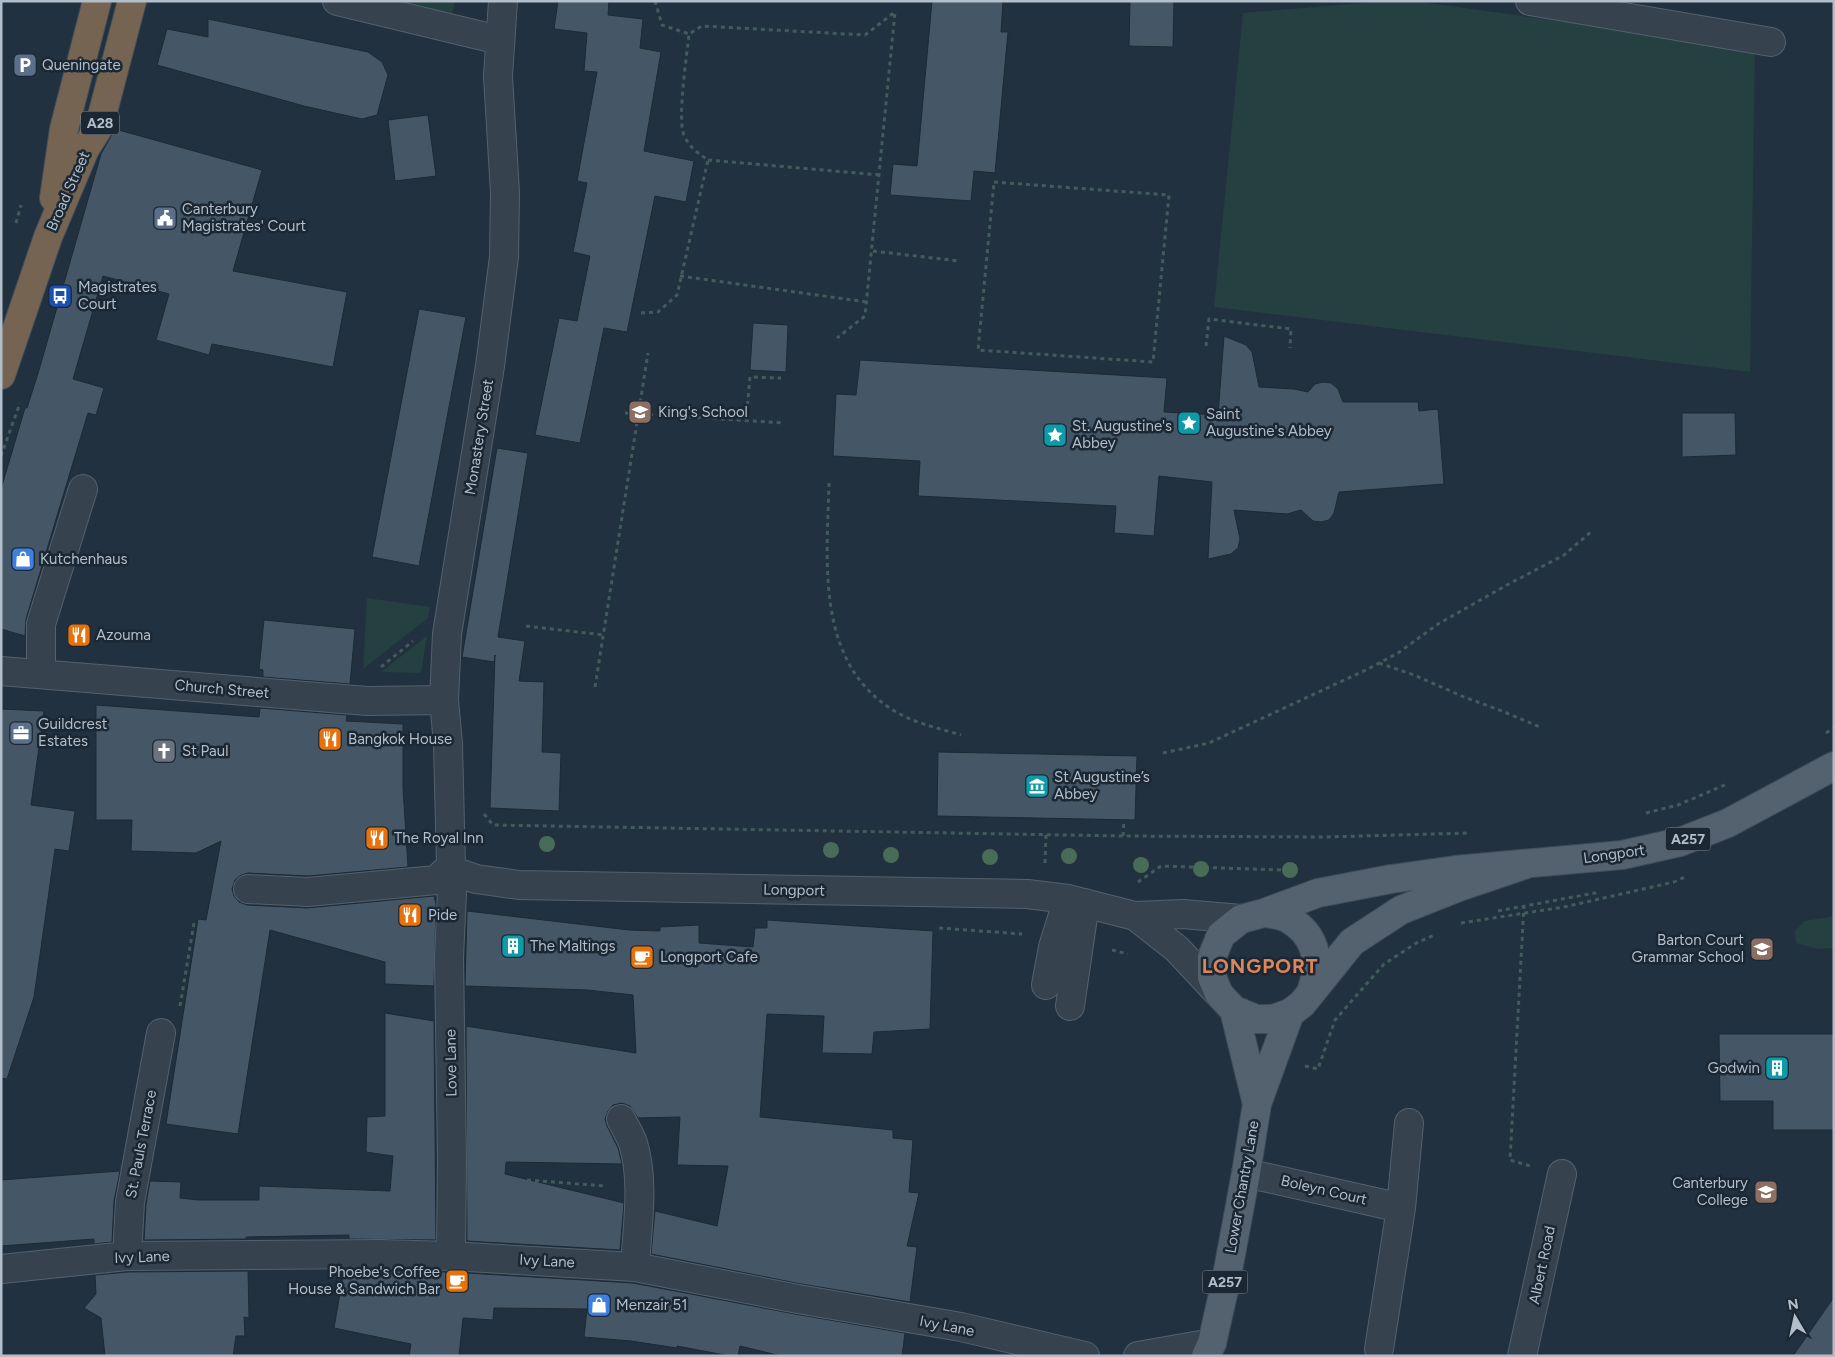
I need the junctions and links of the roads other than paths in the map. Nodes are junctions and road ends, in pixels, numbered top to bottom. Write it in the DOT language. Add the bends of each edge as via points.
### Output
graph roads {
  1 [pos="97,1"];
  2 [pos="132,1"];
  3 [pos="337,1"];
  4 [pos="503,1"];
  5 [pos="1530,1"];
  6 [pos="499,40"];
  7 [pos="1771,42"];
  8 [pos="48,237"];
  9 [pos="1,375"];
  10 [pos="83,489"];
  11 [pos="1,671"];
  12 [pos="41,674"];
  13 [pos="444,700"];
  14 [pos="1834,766"];
  15 [pos="1527,864"];
  16 [pos="452,868"];
  17 [pos="248,888"];
  18 [pos="1076,901"];
  19 [pos="1135,916"];
  20 [pos="1253,916"];
  21 [pos="1046,985"];
  22 [pos="1312,989"];
  23 [pos="1226,1002"];
  24 [pos="1070,1006"];
  25 [pos="1290,1013"];
  26 [pos="161,1033"];
  27 [pos="1257,1104"];
  28 [pos="621,1119"];
  29 [pos="1409,1122"];
  30 [pos="1246,1173"];
  31 [pos="1562,1174"];
  32 [pos="1401,1208"];
  33 [pos="127,1256"];
  34 [pos="451,1256"];
  35 [pos="635,1266"];
  36 [pos="1,1269"];
  37 [pos="1209,1349"];
  38 [pos="1379,1349"];
  39 [pos="1085,1356"];
  40 [pos="1138,1356"];
  41 [pos="1522,1356"];
  1 -- 8 [label="highway, Broad Street / A28" via="64,129"];
  2 -- 8 [label="highway, Broad Street / A28" via="98,127 85,149"];
  3 -- 6 [label="street"];
  4 -- 6 [label="street, Monastery Street"];
  5 -- 7 [label="street"];
  6 -- 13 [label="street, Monastery Street" via="504,256 490,366 447,634"];
  8 -- 9 [label="highway, Broad Street / A28"];
  10 -- 12 [label="street" via="41,624"];
  11 -- 12 [label="street, Church Street"];
  12 -- 13 [label="street, Church Street" via="368,701"];
  13 -- 16 [label="street, Monastery Street"];
  14 -- 15 [label="main road, Longport / A257" via="1728,823 1680,842 1622,855"];
  15 -- 20 [label="main road, Longport / A257" via="1391,879 1318,893"];
  15 -- 22 [label="main road, Longport / A257" via="1401,910 1352,942"];
  16 -- 17 [label="street" via="436,880 308,892"];
  16 -- 18 [label="street, Longport" via="476,880 519,885 1027,894"];
  16 -- 34 [label="street, Love Lane"];
  18 -- 19 [label="street, Longport"];
  18 -- 21 [label="street" via="1053,947"];
  18 -- 24 [label="street"];
  19 -- 20 [label="street, Longport"];
  19 -- 23 [label="street, Longport" via="1177,949"];
  20 -- 22 [label="main road, Longport / A257" via="1286,918 1303,930 1316,954 1317,972"];
  20 -- 23 [label="main road, Longport / A257" via="1221,935 1212,957 1212,977"];
  22 -- 25 [label="main road, Longport / A257" via="1302,1004"];
  23 -- 25 [label="main road, Longport" via="1256,1019 1273,1019"];
  23 -- 27 [label="main road, Lower Chantry Lane / A257"];
  25 -- 27 [label="main road, Lower Chantry Lane / A257"];
  26 -- 33 [label="street, St. Pauls Terrace" via="130,1202"];
  27 -- 30 [label="main road, Lower Chantry Lane / A257"];
  28 -- 35 [label="street" via="632,1141 640,1184"];
  29 -- 32 [label="street"];
  30 -- 32 [label="street, Boleyn Court"];
  30 -- 37 [label="main road, Lower Chantry Lane / A257"];
  31 -- 41 [label="street, Albert Road"];
  32 -- 38 [label="street"];
  33 -- 34 [label="street, Ivy Lane"];
  33 -- 36 [label="street, Ivy Lane"];
  34 -- 35 [label="street, Ivy Lane"];
  35 -- 39 [label="street, Ivy Lane" via="961,1328"];
  37 -- 40 [label="street"];
}
